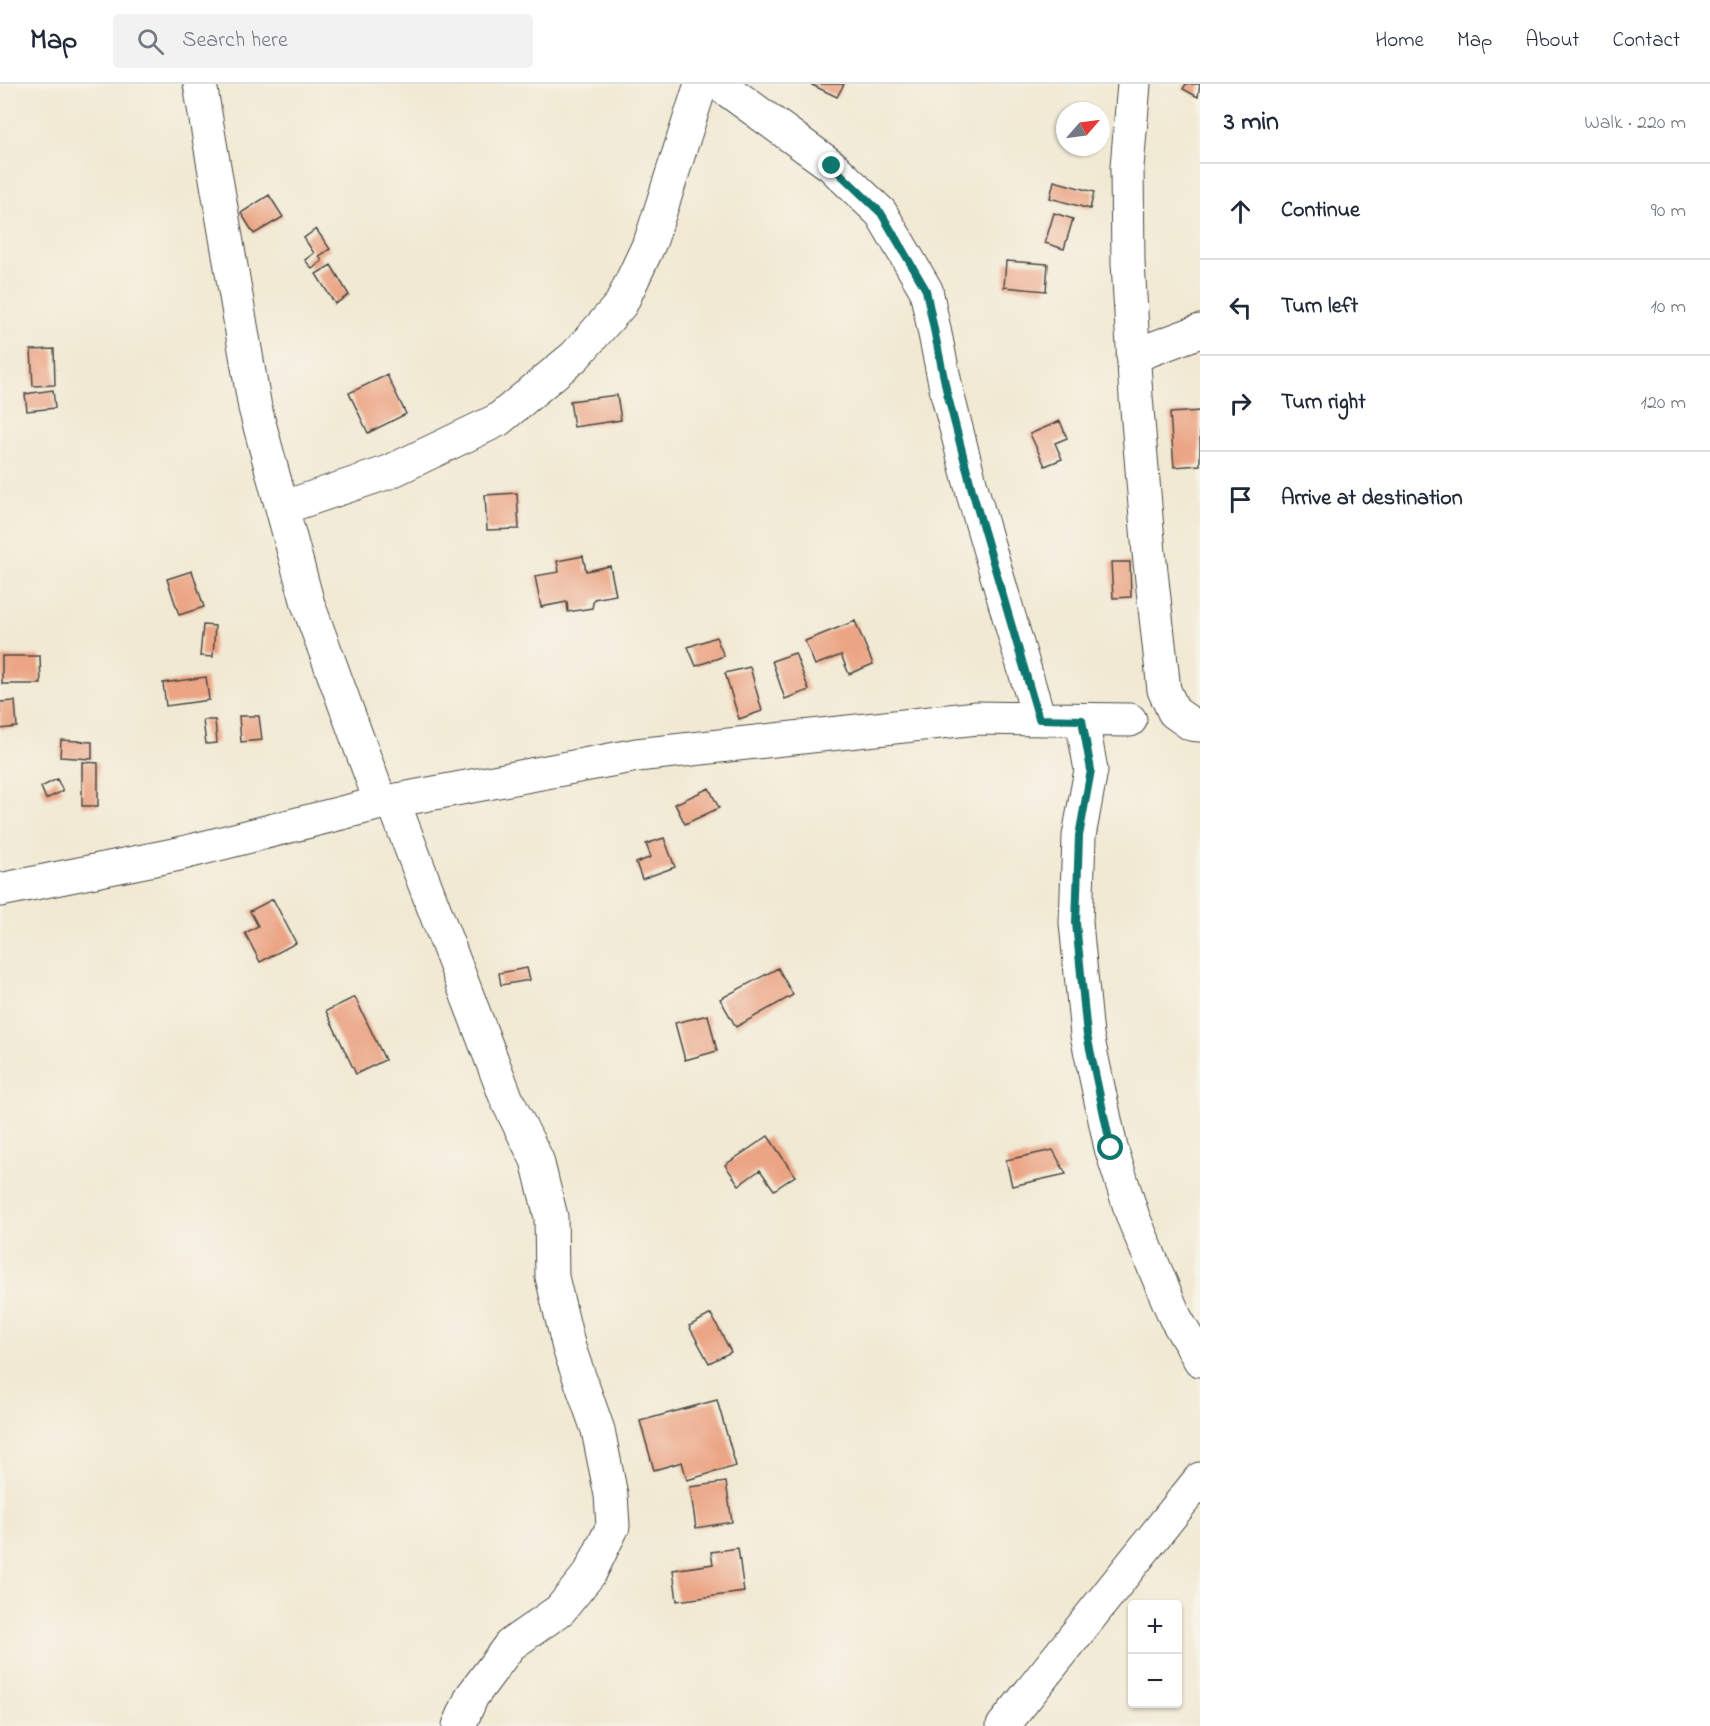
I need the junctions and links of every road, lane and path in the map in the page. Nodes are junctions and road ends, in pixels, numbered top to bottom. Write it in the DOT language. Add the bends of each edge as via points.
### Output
graph roads {
  1 [pos="200,84"];
  2 [pos="701,84"];
  3 [pos="719,84"];
  4 [pos="1134,84"];
  5 [pos="1200,332"];
  6 [pos="1133,356"];
  7 [pos="282,508"];
  8 [pos="1039,719"];
  9 [pos="1082,720"];
  10 [pos="1130,720"];
  11 [pos="1200,725"];
  12 [pos="387,802"];
  13 [pos="0,890"];
  14 [pos="1200,1360"];
  15 [pos="1200,1479"];
  16 [pos="459,1726"];
  17 [pos="1003,1726"];
  1 -- 7 [label="street" via="255,408"];
  2 -- 7 [label="street" via="651,240 621,304 575,356 498,420 389,472"];
  3 -- 8 [label="street" via="832,166 881,213 926,290 972,490"];
  4 -- 6 [label="street" via="1127,167"];
  5 -- 6 [label="street"];
  6 -- 11 [label="street" via="1164,690 1174,712 1191,724"];
  7 -- 12 [label="street" via="308,604"];
  8 -- 9 [label="street"];
  8 -- 12 [label="street" via="976,718 637,755"];
  9 -- 10 [label="street"];
  9 -- 14 [label="street" via="1091,770 1079,836 1076,923 1087,1035 1111,1148 1133,1217 1176,1317"];
  12 -- 13 [label="street" via="179,854"];
  12 -- 16 [label="street" via="507,1100 537,1160 551,1217 552,1277 569,1348 598,1430 611,1495 613,1526 590,1573 560,1610 510,1645 472,1695"];
  15 -- 17 [label="street"];
}
